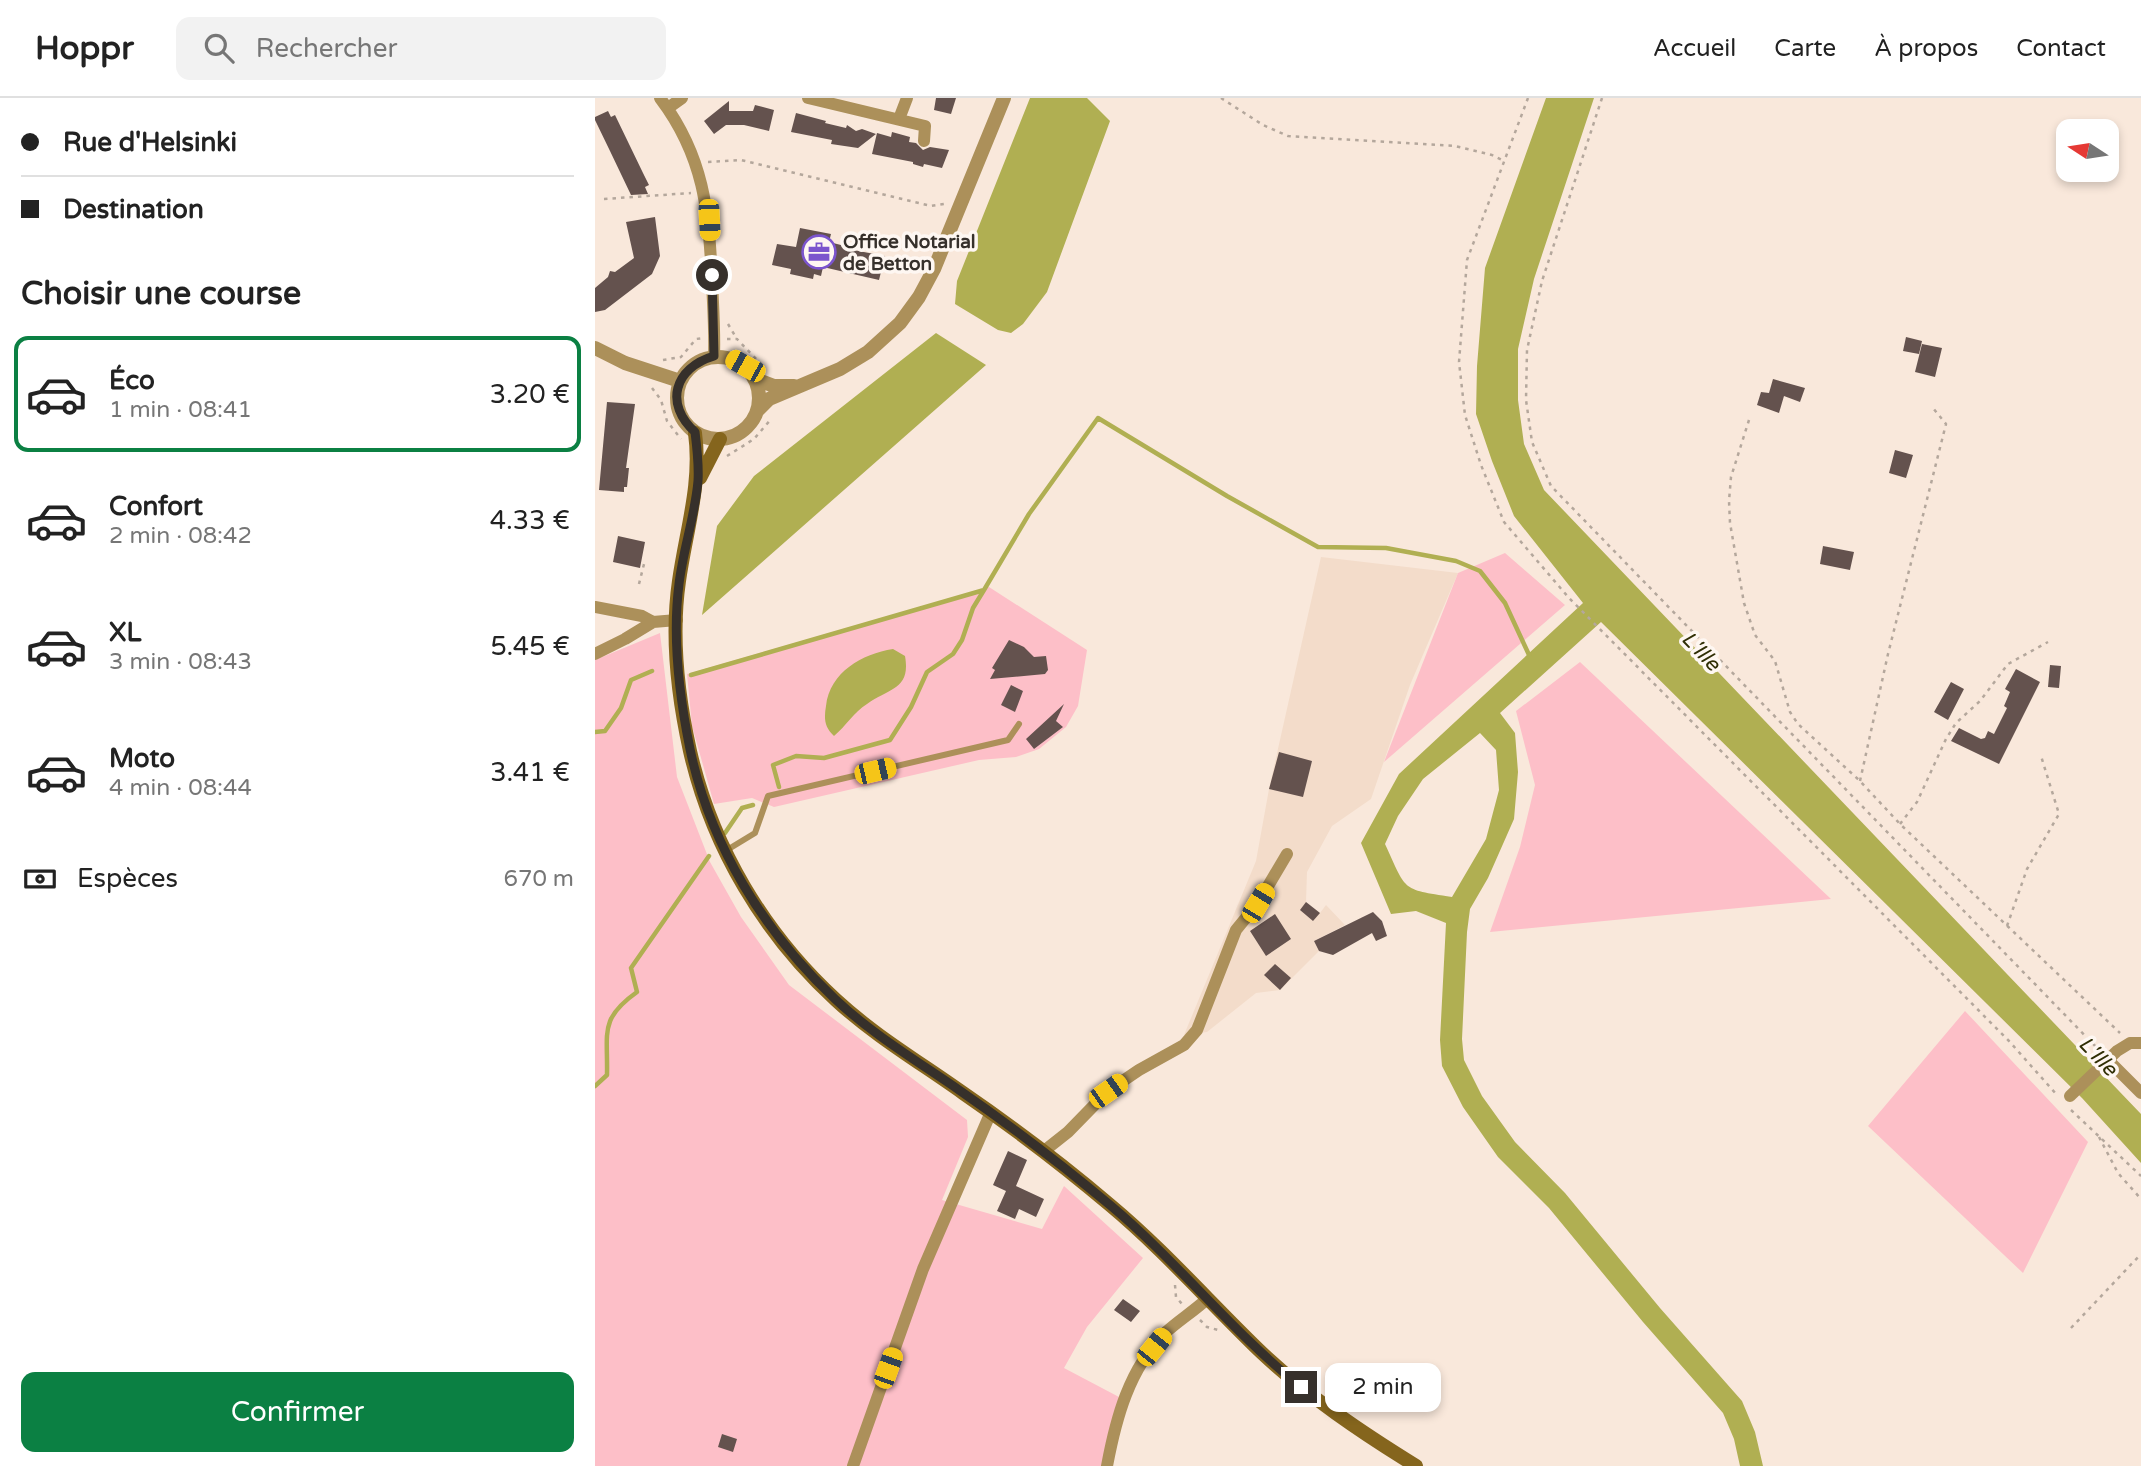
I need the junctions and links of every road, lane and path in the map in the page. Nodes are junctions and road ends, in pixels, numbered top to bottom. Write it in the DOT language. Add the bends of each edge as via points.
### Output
graph roads {
  1 [pos="682,98"];
  2 [pos="808,98"];
  3 [pos="907,98"];
  4 [pos="1004,98"];
  5 [pos="1221,98"];
  6 [pos="1528,98"];
  7 [pos="1602,98"];
  8 [pos="664,103"];
  9 [pos="898,119"];
  10 [pos="924,141"];
  11 [pos="1504,161"];
  12 [pos="705,162"];
  13 [pos="704,190"];
  14 [pos="604,199"];
  15 [pos="952,203"];
  16 [pos="715,339"];
  17 [pos="595,348"];
  18 [pos="714,356"];
  19 [pos="654,372"];
  20 [pos="755,379"];
  21 [pos="680,380"];
  22 [pos="774,391"];
  23 [pos="1933,408"];
  24 [pos="757,411"];
  25 [pos="1749,420"];
  26 [pos="695,432"];
  27 [pos="680,437"];
  28 [pos="720,439"];
  29 [pos="709,457"];
  30 [pos="698,482"];
  31 [pos="641,563"];
  32 [pos="639,584"];
  33 [pos="595,607"];
  34 [pos="677,620"];
  35 [pos="653,622"];
  36 [pos="2048,642"];
  37 [pos="595,654"];
  38 [pos="1019,724"];
  39 [pos="2041,756"];
  40 [pos="1860,781"];
  41 [pos="1899,824"];
  42 [pos="725,851"];
  43 [pos="1287,854"];
  44 [pos="2007,926"];
  45 [pos="2135,1043"];
  46 [pos="2105,1063"];
  47 [pos="2141,1093"];
  48 [pos="2070,1096"];
  49 [pos="991,1112"];
  50 [pos="2097,1135"];
  51 [pos="1043,1157"];
  52 [pos="2141,1176"];
  53 [pos="2141,1199"];
  54 [pos="2141,1254"];
  55 [pos="1175,1285"];
  56 [pos="1207,1299"];
  57 [pos="1192,1312"];
  58 [pos="2071,1328"];
  59 [pos="853,1466"];
  60 [pos="1107,1466"];
  61 [pos="1416,1466"];
  1 -- 8 [label="street"];
  2 -- 9 [label="street"];
  3 -- 9 [label="street"];
  4 -- 22 [label="street" via="955,222 919,297 900,323 868,352 840,369 804,386"];
  5 -- 11 [label="path" via="1288,136 1455,146"];
  6 -- 11 [label="path"];
  7 -- 46 [label="path" via="1542,281 1527,350 1526,400 1532,442 1551,486"];
  8 -- 13 [label="street" via="692,151"];
  9 -- 10 [label="street" via="925,126"];
  11 -- 50 [label="path" via="1467,260 1459,362 1465,415 1504,522 1569,598"];
  12 -- 15 [label="path" via="741,160 931,206"];
  13 -- 14 [label="path" via="682,196"];
  13 -- 16 [label="street"];
  16 -- 18 [label="street"];
  16 -- 19 [label="path" via="696,339 681,357 657,359"];
  16 -- 22 [label="path" via="737,339 771,372"];
  17 -- 19 [label="street"];
  18 -- 20 [label="street" via="745,366"];
  18 -- 21 [label="street" via="688,368"];
  19 -- 21 [label="street"];
  19 -- 27 [label="path" via="649,385"];
  20 -- 22 [label="street"];
  20 -- 24 [label="street"];
  21 -- 26 [label="street" via="678,409"];
  22 -- 24 [label="street"];
  22 -- 29 [label="path" via="776,412 754,439 725,458"];
  23 -- 40 [label="path" via="1946,424"];
  24 -- 28 [label="street" via="743,431"];
  25 -- 40 [label="path" via="1731,477 1729,501 1744,603 1755,635 1775,661 1790,712"];
  26 -- 28 [label="street"];
  26 -- 30 [label="main road"];
  28 -- 29 [label="main road"];
  29 -- 30 [label="main road"];
  30 -- 34 [label="main road" via="678,585"];
  31 -- 32 [label="path" via="645,568"];
  33 -- 35 [label="street"];
  34 -- 35 [label="street"];
  34 -- 42 [label="main road" via="679,689 690,751 706,809"];
  35 -- 37 [label="street"];
  36 -- 41 [label="path" via="2008,664 1956,723 1917,802"];
  38 -- 42 [label="lane" via="1008,740 768,796 755,833"];
  39 -- 44 [label="path" via="2059,814 2027,869"];
  40 -- 41 [label="path"];
  41 -- 44 [label="path"];
  42 -- 49 [label="main road" via="756,907 821,993"];
  43 -- 51 [label="street" via="1236,930 1197,1030 1184,1045 1108,1091"];
  44 -- 45 [label="path"];
  45 -- 46 [label="street"];
  46 -- 47 [label="street"];
  46 -- 48 [label="street"];
  49 -- 51 [label="main road"];
  49 -- 59 [label="street" via="923,1269"];
  50 -- 52 [label="path"];
  50 -- 53 [label="path"];
  51 -- 56 [label="main road" via="1113,1208 1148,1247"];
  54 -- 58 [label="path"];
  55 -- 57 [label="path" via="1178,1300"];
  56 -- 57 [label="street"];
  56 -- 61 [label="main road" via="1285,1380"];
  57 -- 60 [label="street" via="1165,1333 1143,1361 1116,1421"];
}
